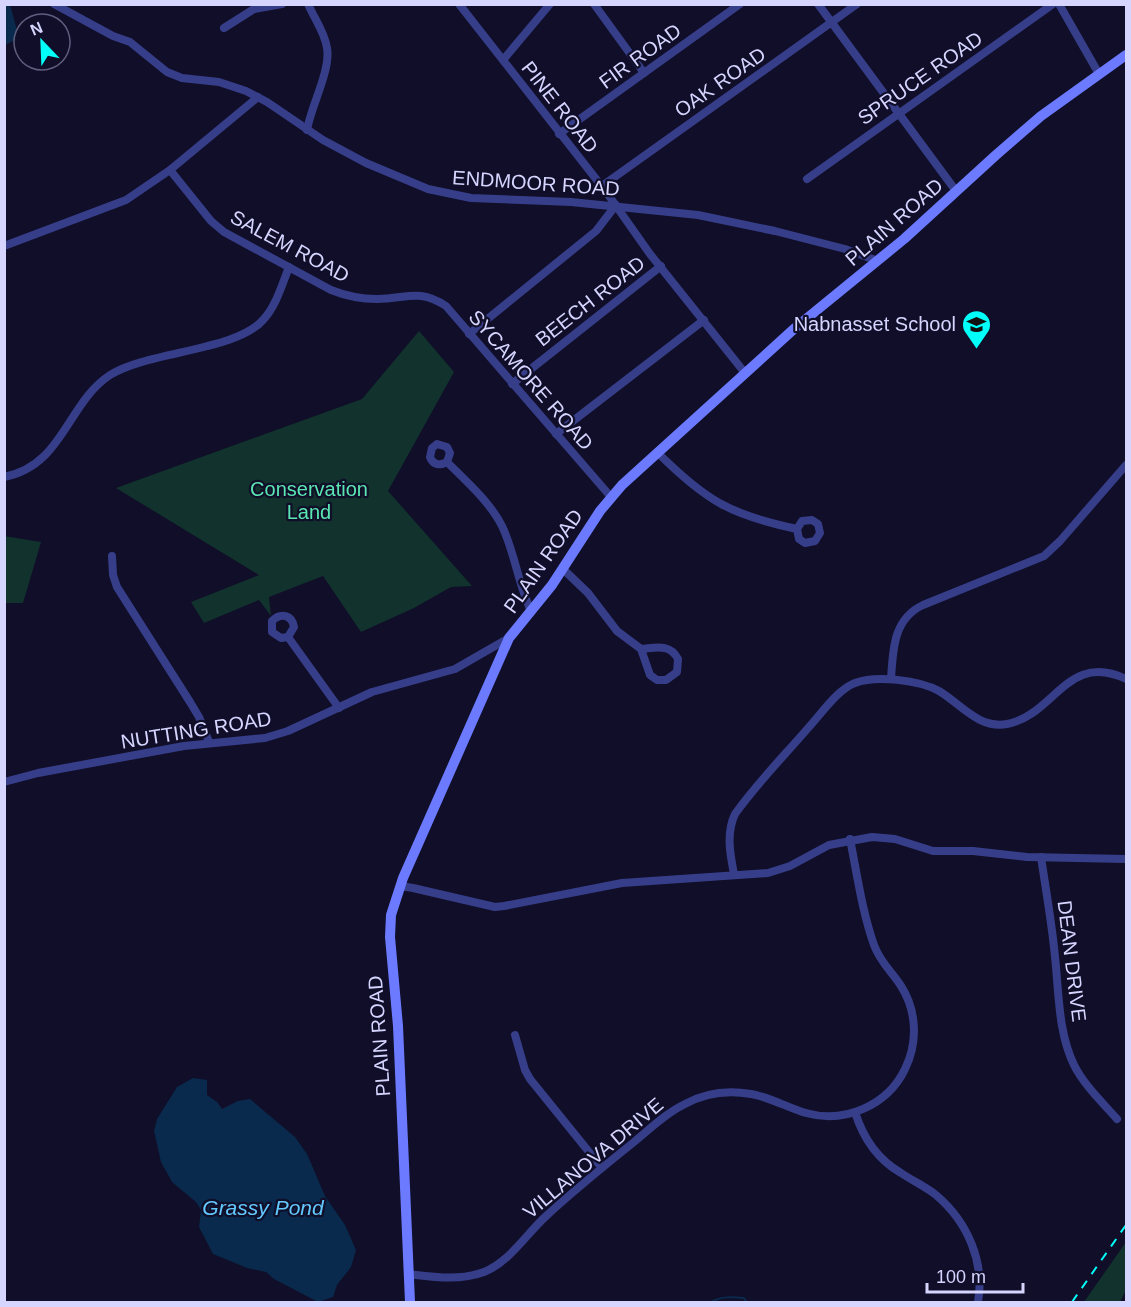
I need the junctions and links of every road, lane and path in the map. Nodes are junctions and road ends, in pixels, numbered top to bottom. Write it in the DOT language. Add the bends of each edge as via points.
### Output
graph roads {
  1 [pos="54,4"];
  2 [pos="282,4"];
  3 [pos="308,4"];
  4 [pos="459,4"];
  5 [pos="550,4"];
  6 [pos="594,4"];
  7 [pos="740,4"];
  8 [pos="818,4"];
  9 [pos="857,4"];
  10 [pos="1053,4"];
  11 [pos="1059,4"];
  12 [pos="831,23"];
  13 [pos="224,28"];
  14 [pos="1126,55"];
  15 [pos="503,60"];
  16 [pos="644,73"];
  17 [pos="1099,74"];
  18 [pos="258,97"];
  19 [pos="898,114"];
  20 [pos="308,130"];
  21 [pos="559,134"];
  22 [pos="170,170"];
  23 [pos="807,179"];
  24 [pos="602,186"];
  25 [pos="956,191"];
  26 [pos="616,206"];
  27 [pos="4,246"];
  28 [pos="878,261"];
  29 [pos="661,266"];
  30 [pos="289,267"];
  31 [pos="420,295"];
  32 [pos="704,321"];
  33 [pos="469,334"];
  34 [pos="745,373"];
  35 [pos="512,384"];
  36 [pos="556,434"];
  37 [pos="657,452"];
  38 [pos="447,462"];
  39 [pos="1126,465"];
  40 [pos="4,477"];
  41 [pos="611,497"];
  42 [pos="797,529"];
  43 [pos="111,556"];
  44 [pos="563,569"];
  45 [pos="531,611"];
  46 [pos="288,637"];
  47 [pos="509,638"];
  48 [pos="640,649"];
  49 [pos="488,651"];
  50 [pos="500,658"];
  51 [pos="891,679"];
  52 [pos="1126,679"];
  53 [pos="339,708"];
  54 [pos="209,742"];
  55 [pos="4,782"];
  56 [pos="850,839"];
  57 [pos="1041,857"];
  58 [pos="1126,859"];
  59 [pos="734,874"];
  60 [pos="400,886"];
  61 [pos="515,1035"];
  62 [pos="855,1112"];
  63 [pos="1117,1119"];
  64 [pos="602,1168"];
  65 [pos="408,1274"];
  66 [pos="410,1302"];
  67 [pos="978,1302"];
  1 -- 18 [label="street, ENDMOOR ROAD" via="130,42 167,72 228,84"];
  2 -- 13 [label="street" via="254,9"];
  3 -- 20 [label="street" via="323,34 328,55"];
  4 -- 15 [label="street, PINE ROAD"];
  5 -- 15 [label="street"];
  6 -- 16 [label="street"];
  7 -- 16 [label="street, FIR ROAD"];
  8 -- 12 [label="street"];
  9 -- 12 [label="street, OAK ROAD"];
  10 -- 19 [label="street, SPRUCE ROAD"];
  11 -- 17 [label="street"];
  12 -- 19 [label="street"];
  12 -- 24 [label="street, OAK ROAD"];
  14 -- 17 [label="main road, PLAIN ROAD"];
  15 -- 21 [label="street, PINE ROAD"];
  16 -- 21 [label="street, FIR ROAD"];
  17 -- 25 [label="main road, PLAIN ROAD" via="1041,116"];
  18 -- 20 [label="street, ENDMOOR ROAD"];
  18 -- 22 [label="street"];
  19 -- 23 [label="street, SPRUCE ROAD"];
  19 -- 25 [label="street"];
  20 -- 26 [label="street, ENDMOOR ROAD" via="387,173 428,189 471,198"];
  21 -- 24 [label="street, PINE ROAD"];
  22 -- 27 [label="street" via="126,200"];
  22 -- 30 [label="street, SALEM ROAD" via="224,232"];
  24 -- 26 [label="street, PINE ROAD"];
  25 -- 28 [label="main road, PLAIN ROAD"];
  26 -- 28 [label="street, ENDMOOR ROAD" via="725,220 845,249"];
  26 -- 29 [label="street, PINE ROAD"];
  26 -- 33 [label="street" via="596,231"];
  28 -- 34 [label="main road, PLAIN ROAD"];
  29 -- 32 [label="street, PINE ROAD"];
  29 -- 35 [label="street, BEECH ROAD"];
  30 -- 31 [label="street, SALEM ROAD" via="331,290 355,297"];
  30 -- 40 [label="street" via="268,315 254,329 111,374 94,390 50,452 28,469"];
  31 -- 33 [label="street, SYCAMORE ROAD" via="446,306"];
  32 -- 34 [label="street, PINE ROAD"];
  32 -- 36 [label="street"];
  33 -- 35 [label="street, SYCAMORE ROAD"];
  34 -- 37 [label="main road, PLAIN ROAD"];
  35 -- 36 [label="street, SYCAMORE ROAD"];
  36 -- 41 [label="street, SYCAMORE ROAD"];
  37 -- 41 [label="main road, PLAIN ROAD"];
  37 -- 42 [label="street" via="726,508"];
  38 -- 45 [label="street" via="499,520"];
  39 -- 51 [label="street" via="1044,556 924,605 907,616 895,641"];
  41 -- 44 [label="main road, PLAIN ROAD"];
  43 -- 54 [label="street" via="117,587 199,717"];
  44 -- 45 [label="main road, PLAIN ROAD"];
  44 -- 48 [label="street" via="588,593 612,625"];
  45 -- 47 [label="main road, PLAIN ROAD"];
  46 -- 53 [label="street"];
  47 -- 49 [label="street, NUTTING ROAD"];
  47 -- 50 [label="main road, PLAIN ROAD"];
  48 -- 48 [label="street" via="665,647 673,651 679,663 677,672 666,680 653,678 647,672"];
  49 -- 50 [label="street"];
  49 -- 53 [label="street, NUTTING ROAD" via="455,669 372,692"];
  50 -- 60 [label="main road, PLAIN ROAD"];
  51 -- 52 [label="street" via="937,690 975,718 1004,724 1036,712 1074,678 1100,673"];
  51 -- 59 [label="street" via="856,682 839,693 742,804 730,832"];
  53 -- 54 [label="street, NUTTING ROAD" via="265,738"];
  54 -- 55 [label="street, NUTTING ROAD"];
  56 -- 57 [label="street" via="879,837 933,851"];
  56 -- 59 [label="street" via="776,871"];
  56 -- 62 [label="street, VILLANOVA DRIVE" via="874,943 883,963 906,994 914,1027 912,1052 897,1083 878,1101"];
  57 -- 58 [label="street"];
  57 -- 63 [label="street, DEAN DRIVE" via="1066,1048 1090,1089"];
  59 -- 60 [label="street" via="622,883 495,907"];
  60 -- 65 [label="main road, PLAIN ROAD" via="391,915 390,937 398,1026"];
  61 -- 64 [label="street" via="530,1079"];
  62 -- 64 [label="street, VILLANOVA DRIVE" via="820,1116 753,1094 716,1093 682,1105"];
  62 -- 67 [label="street" via="865,1139 877,1154 937,1196 961,1224 978,1261"];
  64 -- 65 [label="street, VILLANOVA DRIVE" via="494,1267 456,1278"];
  65 -- 66 [label="main road, PLAIN ROAD"];
}
